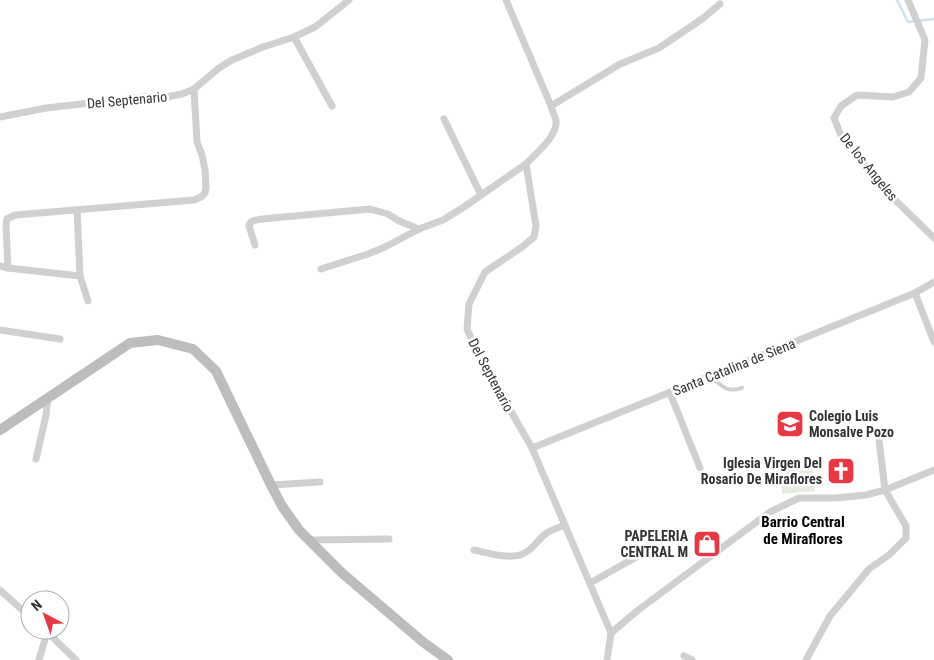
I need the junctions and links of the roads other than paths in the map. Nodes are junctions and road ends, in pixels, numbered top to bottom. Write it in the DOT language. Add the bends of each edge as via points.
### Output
graph roads {
  1 [pos="349,0"];
  2 [pos="506,0"];
  3 [pos="908,2"];
  4 [pos="720,4"];
  5 [pos="294,37"];
  6 [pos="194,89"];
  7 [pos="332,106"];
  8 [pos="551,106"];
  9 [pos="0,118"];
  10 [pos="444,119"];
  11 [pos="526,164"];
  12 [pos="481,195"];
  13 [pos="77,210"];
  14 [pos="419,229"];
  15 [pos="934,238"];
  16 [pos="256,245"];
  17 [pos="0,266"];
  18 [pos="8,268"];
  19 [pos="321,269"];
  20 [pos="80,276"];
  21 [pos="934,282"];
  22 [pos="914,294"];
  23 [pos="88,300"];
  24 [pos="0,330"];
  25 [pos="60,340"];
  26 [pos="934,342"];
  27 [pos="710,376"];
  28 [pos="742,388"];
  29 [pos="670,393"];
  30 [pos="48,397"];
  31 [pos="0,430"];
  32 [pos="879,440"];
  33 [pos="532,448"];
  34 [pos="36,459"];
  35 [pos="700,468"];
  36 [pos="934,470"];
  37 [pos="320,482"];
  38 [pos="271,485"];
  39 [pos="885,490"];
  40 [pos="565,525"];
  41 [pos="388,539"];
  42 [pos="309,540"];
  43 [pos="654,547"];
  44 [pos="474,550"];
  45 [pos="590,583"];
  46 [pos="0,590"];
  47 [pos="20,608"];
  48 [pos="611,633"];
  49 [pos="44,640"];
  50 [pos="55,640"];
  51 [pos="684,656"];
  52 [pos="39,660"];
  53 [pos="76,660"];
  54 [pos="448,660"];
  55 [pos="607,660"];
  56 [pos="692,660"];
  57 [pos="806,660"];
  1 -- 5 [label="street, Del Septenario" via="315,27"];
  2 -- 8 [label="street"];
  3 -- 15 [label="street, De los Angeles" via="925,40 920,78 909,92 892,97 857,95 841,106 834,118 842,138 872,175"];
  4 -- 8 [label="street" via="659,48 620,64"];
  5 -- 6 [label="street, Del Septenario" via="232,60"];
  5 -- 7 [label="street"];
  6 -- 9 [label="street, Del Septenario" via="167,97 46,108"];
  6 -- 13 [label="street" via="197,142 205,170 205,193 194,200"];
  8 -- 11 [label="street" via="555,130"];
  10 -- 12 [label="street"];
  11 -- 12 [label="street"];
  11 -- 33 [label="street, Del Septenario" via="536,226 534,237 485,272 469,304 467,329"];
  12 -- 14 [label="street" via="442,220"];
  13 -- 18 [label="street" via="7,219"];
  13 -- 20 [label="street"];
  14 -- 16 [label="street" via="370,209 262,219 252,221 249,226"];
  14 -- 19 [label="street" via="377,250"];
  17 -- 18 [label="street"];
  18 -- 20 [label="street"];
  20 -- 23 [label="street"];
  21 -- 22 [label="street, Santa Catalina de Siena"];
  22 -- 26 [label="street"];
  22 -- 27 [label="street, Santa Catalina de Siena"];
  24 -- 25 [label="street"];
  27 -- 28 [label="lane" via="726,389"];
  27 -- 29 [label="street, Santa Catalina de Siena"];
  29 -- 33 [label="street, Santa Catalina de Siena"];
  29 -- 35 [label="street"];
  30 -- 31 [label="street"];
  30 -- 34 [label="street"];
  30 -- 38 [label="street" via="130,343 158,340 193,349 216,371"];
  32 -- 39 [label="street"];
  33 -- 40 [label="street, Del Septenario"];
  36 -- 39 [label="street"];
  37 -- 38 [label="street"];
  38 -- 42 [label="street" via="282,506"];
  39 -- 48 [label="street" via="836,498 799,498 770,512"];
  39 -- 57 [label="street" via="906,526 906,538 869,569 830,616"];
  40 -- 44 [label="street" via="545,535 519,556"];
  40 -- 45 [label="street, Del Septenario"];
  41 -- 42 [label="street"];
  42 -- 54 [label="street" via="342,573"];
  43 -- 45 [label="street"];
  45 -- 48 [label="street, Del Septenario"];
  46 -- 47 [label="street"];
  48 -- 55 [label="street"];
  49 -- 52 [label="street"];
  50 -- 53 [label="street"];
  51 -- 56 [label="street"];
}
